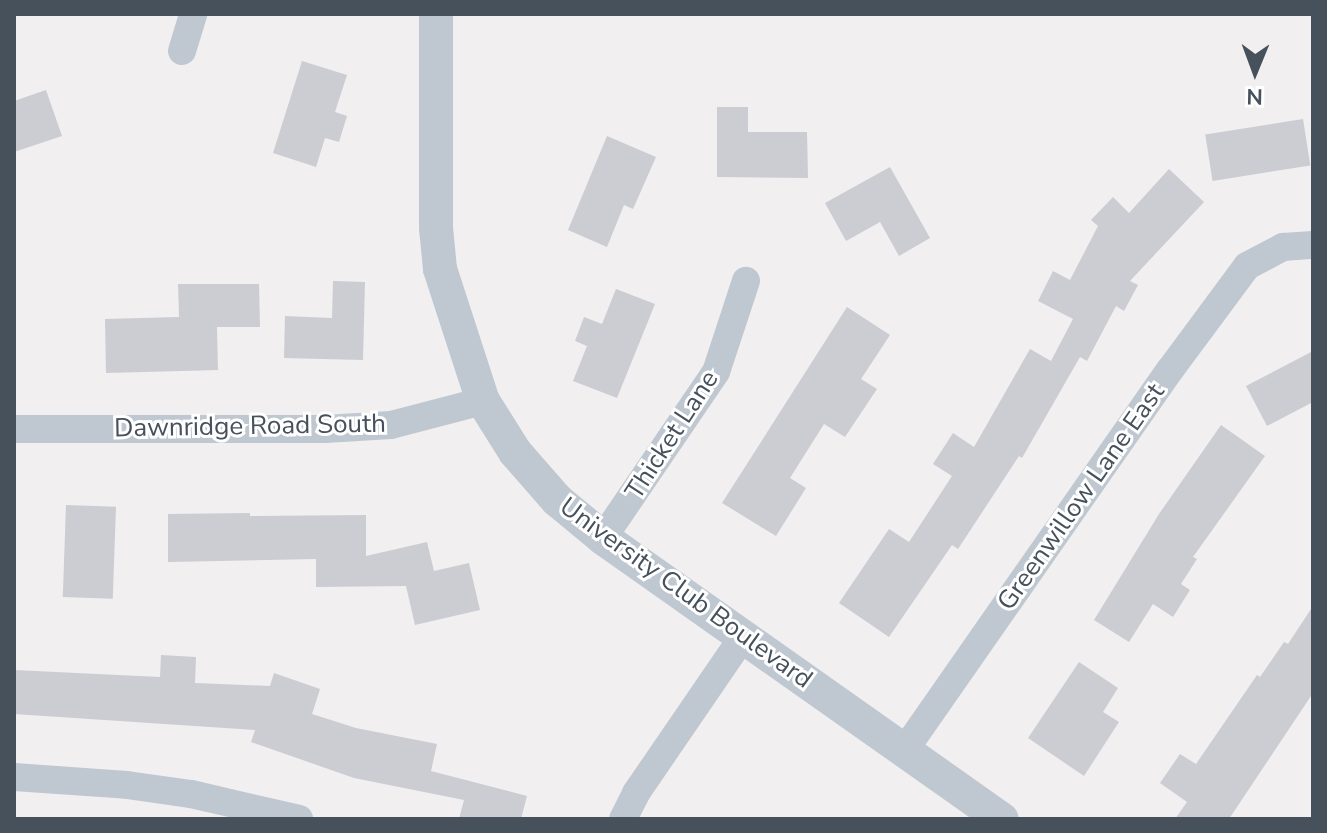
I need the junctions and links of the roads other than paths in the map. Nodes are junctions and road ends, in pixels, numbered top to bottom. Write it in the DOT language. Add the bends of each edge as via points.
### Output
graph roads {
  1 [pos="193,14"];
  2 [pos="436,14"];
  3 [pos="182,51"];
  4 [pos="1313,245"];
  5 [pos="746,281"];
  6 [pos="483,401"];
  7 [pos="14,429"];
  8 [pos="603,538"];
  9 [pos="742,638"];
  10 [pos="904,751"];
  11 [pos="14,777"];
  12 [pos="299,819"];
  13 [pos="623,819"];
  14 [pos="1002,819"];
  1 -- 3 [label="street"];
  2 -- 6 [label="street, University Club Boulevard" via="440,269"];
  4 -- 10 [label="street, Greenwillow Lane East" via="1283,247 1247,266"];
  5 -- 8 [label="street, Thicket Lane" via="716,372"];
  6 -- 7 [label="street, Dawnridge Road South" via="391,425 338,429"];
  6 -- 8 [label="street, University Club Boulevard" via="515,452 557,500"];
  8 -- 9 [label="street, University Club Boulevard"];
  9 -- 10 [label="street, University Club Boulevard"];
  9 -- 13 [label="street"];
  10 -- 14 [label="street, University Club Boulevard"];
  11 -- 12 [label="street" via="191,794"];
}
